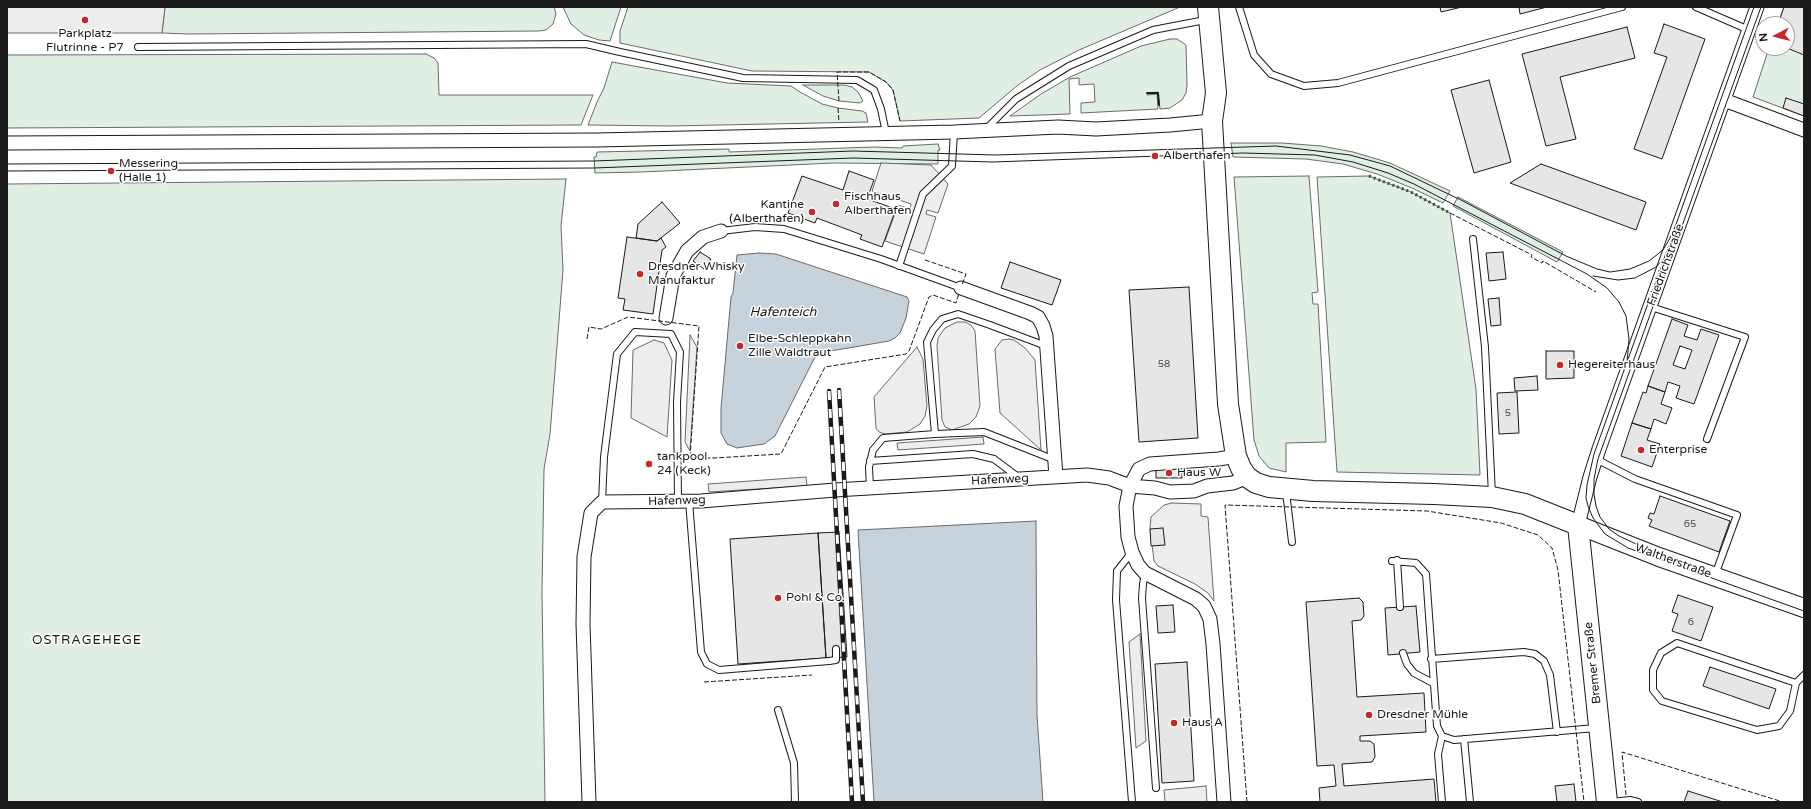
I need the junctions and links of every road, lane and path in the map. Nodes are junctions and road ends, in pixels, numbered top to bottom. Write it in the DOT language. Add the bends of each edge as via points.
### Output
graph roads {
  1 [pos="1239,7"];
  2 [pos="1622,7"];
  3 [pos="1696,7"];
  4 [pos="1758,7"];
  5 [pos="1203,12"];
  6 [pos="1749,30"];
  7 [pos="138,47"];
  8 [pos="1724,100"];
  9 [pos="1212,121"];
  10 [pos="985,130"];
  11 [pos="1804,130"];
  12 [pos="954,132"];
  13 [pos="886,134"];
  14 [pos="7,143"];
  15 [pos="721,231"];
  16 [pos="1473,239"];
  17 [pos="899,266"];
  18 [pos="961,288"];
  19 [pos="1651,307"];
  20 [pos="666,318"];
  21 [pos="1046,346"];
  22 [pos="935,434"];
  23 [pos="1707,439"];
  24 [pos="1236,456"];
  25 [pos="1596,459"];
  26 [pos="1055,460"];
  27 [pos="870,461"];
  28 [pos="1056,477"];
  29 [pos="1247,477"];
  30 [pos="1020,479"];
  31 [pos="1130,486"];
  32 [pos="870,488"];
  33 [pos="1286,489"];
  34 [pos="1492,497"];
  35 [pos="602,502"];
  36 [pos="684,502"];
  37 [pos="1578,525"];
  38 [pos="1292,542"];
  39 [pos="1132,552"];
  40 [pos="1145,573"];
  41 [pos="1715,576"];
  42 [pos="1400,607"];
  43 [pos="1804,608"];
  44 [pos="836,649"];
  45 [pos="1403,653"];
  46 [pos="1431,659"];
  47 [pos="1804,675"];
  48 [pos="1433,683"];
  49 [pos="1796,683"];
  50 [pos="778,710"];
  51 [pos="1600,728"];
  52 [pos="1557,732"];
  53 [pos="1442,736"];
  54 [pos="1464,739"];
  55 [pos="1156,788"];
  56 [pos="589,802"];
  57 [pos="795,802"];
  58 [pos="1132,802"];
  59 [pos="1224,802"];
  60 [pos="1442,802"];
  61 [pos="1470,802"];
  62 [pos="1607,802"];
  63 [pos="1612,802"];
  64 [pos="1638,802"];
  1 -- 2 [label="lane" via="1254,55 1271,74 1304,86 1338,83"];
  3 -- 6 [label="lane"];
  4 -- 6 [label="street, Friedrichstraße"];
  5 -- 9 [label="main road" via="1203,93"];
  5 -- 10 [label="lane" via="1069,66 1016,99"];
  6 -- 8 [label="street, Friedrichstraße"];
  7 -- 13 [label="lane" via="586,44 743,78 857,80 874,90"];
  8 -- 11 [label="street"];
  8 -- 19 [label="street, Friedrichstraße"];
  9 -- 10 [label="street" via="1096,129 1058,127"];
  9 -- 24 [label="main road" via="1228,404"];
  10 -- 12 [label="street"];
  12 -- 13 [label="street"];
  12 -- 17 [label="lane" via="952,166 923,194"];
  13 -- 14 [label="street" via="597,140"];
  15 -- 17 [label="lane" via="755,227 784,229"];
  15 -- 20 [label="street" via="703,237 686,252 673,276"];
  16 -- 34 [label="lane" via="1485,347"];
  17 -- 18 [label="lane"];
  18 -- 21 [label="street" via="1038,317 1046,336"];
  19 -- 23 [label="lane" via="1745,337"];
  19 -- 25 [label="street, Friedrichstraße"];
  21 -- 22 [label="lane" via="958,314 942,319 927,342"];
  21 -- 26 [label="street"];
  22 -- 26 [label="lane" via="984,432"];
  22 -- 27 [label="lane" via="883,438 873,450"];
  24 -- 29 [label="main road"];
  24 -- 31 [label="street" via="1150,464 1139,469"];
  25 -- 37 [label="street, Friedrichstraße"];
  25 -- 41 [label="lane" via="1635,479 1737,515"];
  26 -- 28 [label="street"];
  27 -- 30 [label="lane" via="973,454 994,459"];
  27 -- 32 [label="lane"];
  28 -- 30 [label="street, Hafenweg"];
  28 -- 31 [label="street, Hafenweg" via="1087,475 1109,478"];
  29 -- 31 [label="street, Hafenweg" via="1234,483 1207,486 1194,491 1170,492"];
  29 -- 33 [label="main road, Waltherstraße" via="1256,483"];
  30 -- 32 [label="street, Hafenweg"];
  31 -- 39 [label="street" via="1126,525"];
  32 -- 36 [label="street, Hafenweg"];
  33 -- 34 [label="main road, Waltherstraße"];
  33 -- 38 [label="lane"];
  34 -- 37 [label="main road, Waltherstraße" via="1525,504"];
  35 -- 36 [label="street, Hafenweg"];
  35 -- 36 [label="lane" via="604,457 617,354 634,332 671,334 680,352 678,402"];
  35 -- 56 [label="street" via="591,514 584,557 583,624"];
  36 -- 44 [label="lane" via="701,652 707,664 719,670 829,661 836,660"];
  37 -- 41 [label="main road, Waltherstraße"];
  37 -- 51 [label="main road, Bremer Straße"];
  39 -- 40 [label="street"];
  39 -- 58 [label="lane" via="1117,571 1116,600"];
  40 -- 55 [label="lane" via="1142,598"];
  40 -- 59 [label="street" via="1196,599 1204,606 1210,619"];
  41 -- 43 [label="main road, Waltherstraße"];
  42 -- 46 [label="lane" via="1394,560 1416,563 1426,574"];
  45 -- 48 [label="lane" via="1414,673"];
  46 -- 48 [label="lane"];
  46 -- 52 [label="lane" via="1524,652 1535,654 1544,661 1550,675"];
  47 -- 49 [label="lane"];
  48 -- 53 [label="lane" via="1437,726"];
  49 -- 49 [label="lane" via="1677,643 1661,653 1653,670 1653,690 1662,701 1757,730 1779,726 1790,711"];
  50 -- 57 [label="lane" via="794,763"];
  51 -- 52 [label="lane"];
  51 -- 62 [label="main road, Bremer Straße"];
  52 -- 54 [label="lane"];
  53 -- 54 [label="lane" via="1454,740"];
  53 -- 60 [label="lane" via="1438,754"];
  54 -- 61 [label="lane"];
  63 -- 64 [label="lane"];
}
